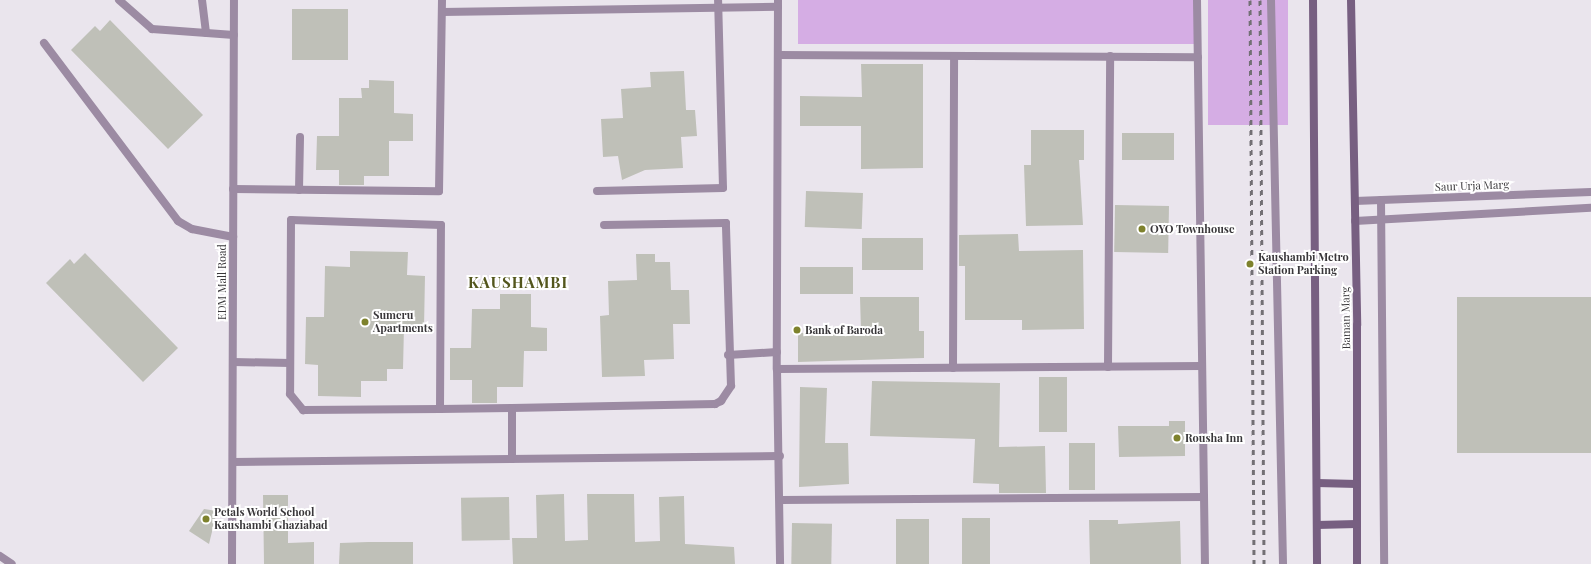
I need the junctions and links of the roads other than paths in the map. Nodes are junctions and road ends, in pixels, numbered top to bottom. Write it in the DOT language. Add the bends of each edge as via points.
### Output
graph roads {
  1 [pos="119,0"];
  2 [pos="202,0"];
  3 [pos="234,0"];
  4 [pos="442,0"];
  5 [pos="578,0"];
  6 [pos="1197,0"];
  7 [pos="1271,0"];
  8 [pos="1313,0"];
  9 [pos="1351,0"];
  10 [pos="778,3"];
  11 [pos="718,4"];
  12 [pos="578,9"];
  13 [pos="442,12"];
  14 [pos="206,33"];
  15 [pos="234,35"];
  16 [pos="44,43"];
  17 [pos="778,55"];
  18 [pos="954,56"];
  19 [pos="1110,56"];
  20 [pos="1198,57"];
  21 [pos="300,137"];
  22 [pos="233,189"];
  23 [pos="300,190"];
  24 [pos="597,191"];
  25 [pos="1591,192"];
  26 [pos="1381,200"];
  27 [pos="1355,202"];
  28 [pos="1591,208"];
  29 [pos="1381,219"];
  30 [pos="1355,220"];
  31 [pos="604,225"];
  32 [pos="233,237"];
  33 [pos="777,352"];
  34 [pos="728,355"];
  35 [pos="233,362"];
  36 [pos="290,363"];
  37 [pos="1202,366"];
  38 [pos="1108,367"];
  39 [pos="953,368"];
  40 [pos="777,369"];
  41 [pos="512,408"];
  42 [pos="440,409"];
  43 [pos="780,456"];
  44 [pos="512,459"];
  45 [pos="233,462"];
  46 [pos="1317,483"];
  47 [pos="1357,484"];
  48 [pos="1204,497"];
  49 [pos="781,500"];
  50 [pos="1357,524"];
  51 [pos="1317,525"];
  52 [pos="0,556"];
  53 [pos="12,564"];
  54 [pos="232,564"];
  55 [pos="780,564"];
  56 [pos="1205,564"];
  57 [pos="1283,564"];
  58 [pos="1316,564"];
  59 [pos="1357,564"];
  60 [pos="1384,564"];
  1 -- 14 [label="street" via="152,29"];
  2 -- 14 [label="street"];
  3 -- 15 [label="street, EDM Mall Road"];
  4 -- 13 [label="street"];
  5 -- 12 [label="street"];
  6 -- 20 [label="street"];
  7 -- 57 [label="street"];
  8 -- 46 [label="main road"];
  9 -- 27 [label="main road, Baman Marg"];
  10 -- 11 [label="street"];
  10 -- 17 [label="street"];
  11 -- 12 [label="street"];
  11 -- 24 [label="street" via="723,188"];
  12 -- 13 [label="street"];
  13 -- 23 [label="street" via="439,191"];
  14 -- 15 [label="street"];
  15 -- 22 [label="street, EDM Mall Road"];
  16 -- 32 [label="street" via="178,221 192,229"];
  17 -- 18 [label="street"];
  17 -- 33 [label="street"];
  18 -- 19 [label="street"];
  18 -- 39 [label="street"];
  19 -- 20 [label="street"];
  19 -- 38 [label="street"];
  20 -- 37 [label="street"];
  21 -- 23 [label="street"];
  22 -- 23 [label="street"];
  22 -- 32 [label="street, EDM Mall Road"];
  25 -- 26 [label="street, Saur Urja Marg"];
  26 -- 27 [label="street, Saur Urja Marg"];
  26 -- 29 [label="street"];
  27 -- 30 [label="main road, Baman Marg"];
  28 -- 29 [label="street"];
  29 -- 30 [label="street"];
  29 -- 60 [label="street"];
  30 -- 47 [label="main road, Baman Marg"];
  31 -- 34 [label="street" via="726,223"];
  32 -- 35 [label="street, EDM Mall Road"];
  33 -- 34 [label="street"];
  33 -- 40 [label="street"];
  34 -- 41 [label="street" via="730,386 726,396 715,404"];
  35 -- 36 [label="street"];
  35 -- 45 [label="street, EDM Mall Road"];
  36 -- 42 [label="street" via="290,394 297,406 304,410"];
  36 -- 42 [label="street" via="292,220 441,225"];
  37 -- 38 [label="street"];
  37 -- 48 [label="street"];
  38 -- 39 [label="street"];
  39 -- 40 [label="street"];
  40 -- 43 [label="street"];
  41 -- 42 [label="street"];
  41 -- 44 [label="street"];
  43 -- 44 [label="street"];
  43 -- 49 [label="street"];
  44 -- 45 [label="street"];
  45 -- 54 [label="street, EDM Mall Road"];
  46 -- 47 [label="main road"];
  46 -- 51 [label="main road"];
  47 -- 50 [label="main road, Baman Marg"];
  48 -- 49 [label="street"];
  48 -- 56 [label="street"];
  49 -- 55 [label="street"];
  50 -- 51 [label="main road"];
  50 -- 59 [label="main road, Baman Marg"];
  51 -- 58 [label="main road"];
  52 -- 53 [label="street"];
}
